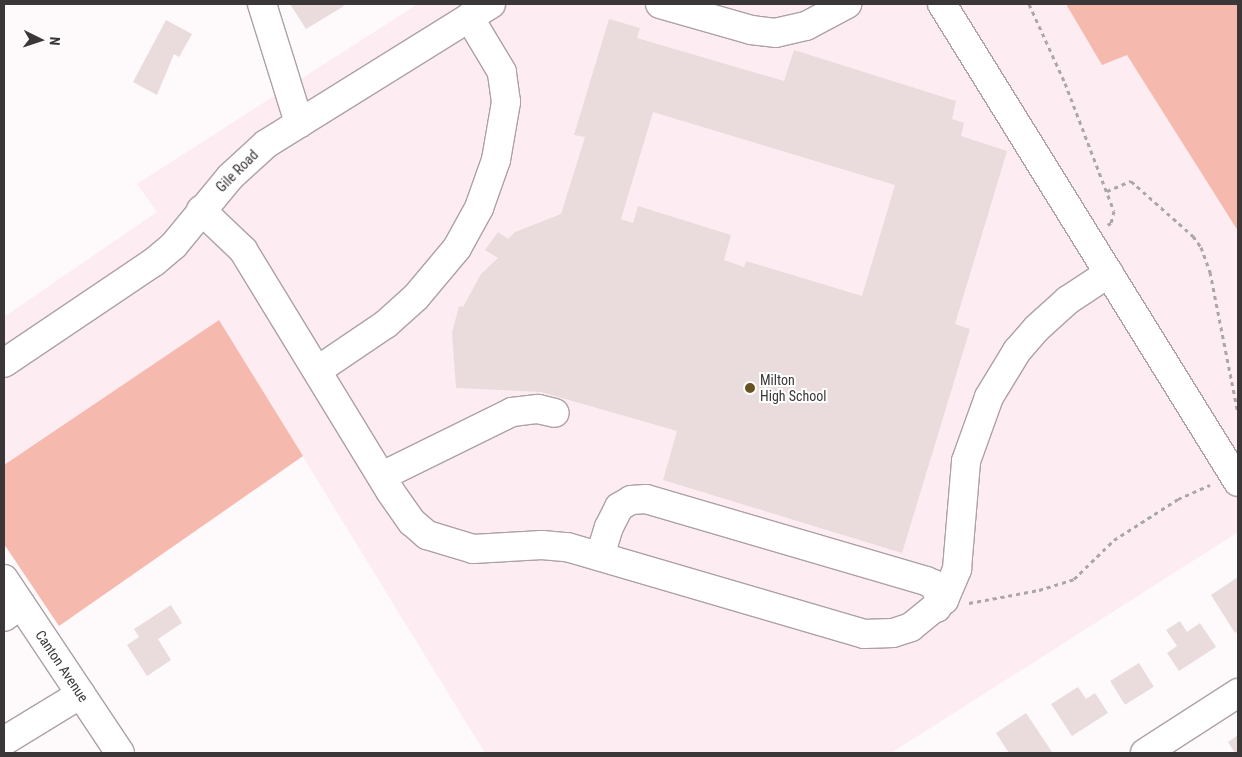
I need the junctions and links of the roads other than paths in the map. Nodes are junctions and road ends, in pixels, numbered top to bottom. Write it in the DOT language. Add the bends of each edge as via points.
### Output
graph roads {
  1 [pos="262,4"];
  2 [pos="660,4"];
  3 [pos="847,4"];
  4 [pos="942,4"];
  5 [pos="480,11"];
  6 [pos="299,123"];
  7 [pos="201,210"];
  8 [pos="1109,273"];
  9 [pos="4,363"];
  10 [pos="318,370"];
  11 [pos="556,413"];
  12 [pos="382,476"];
  13 [pos="1236,479"];
  14 [pos="600,556"];
  15 [pos="4,579"];
  16 [pos="950,606"];
  17 [pos="12,610"];
  18 [pos="1238,693"];
  19 [pos="81,694"];
  20 [pos="4,741"];
  21 [pos="120,753"];
  22 [pos="1146,753"];
  1 -- 6 [label="street"];
  2 -- 3 [label="street" via="751,30 775,33 806,26"];
  4 -- 8 [label="street"];
  5 -- 6 [label="street, Gile Road"];
  5 -- 10 [label="street" via="502,72 506,102 498,152 480,208 457,248 431,282 386,324"];
  6 -- 7 [label="street, Gile Road" via="241,165"];
  7 -- 9 [label="street, Gile Road" via="174,245 154,262"];
  7 -- 10 [label="street" via="243,250"];
  8 -- 13 [label="street"];
  8 -- 16 [label="street" via="1068,300 1037,328 1017,351 989,397 966,462 958,569 950,590"];
  10 -- 12 [label="street"];
  11 -- 12 [label="street" via="538,409 512,412"];
  12 -- 14 [label="street" via="412,522 427,535 445,543 486,550 551,545"];
  14 -- 16 [label="street" via="864,634 902,631"];
  14 -- 16 [label="street" via="611,520 619,507 631,500 646,499 926,581"];
  15 -- 17 [label="street, Canton Avenue"];
  17 -- 19 [label="street, Canton Avenue"];
  18 -- 22 [label="street"];
  19 -- 20 [label="street"];
  19 -- 21 [label="street, Canton Avenue"];
}
